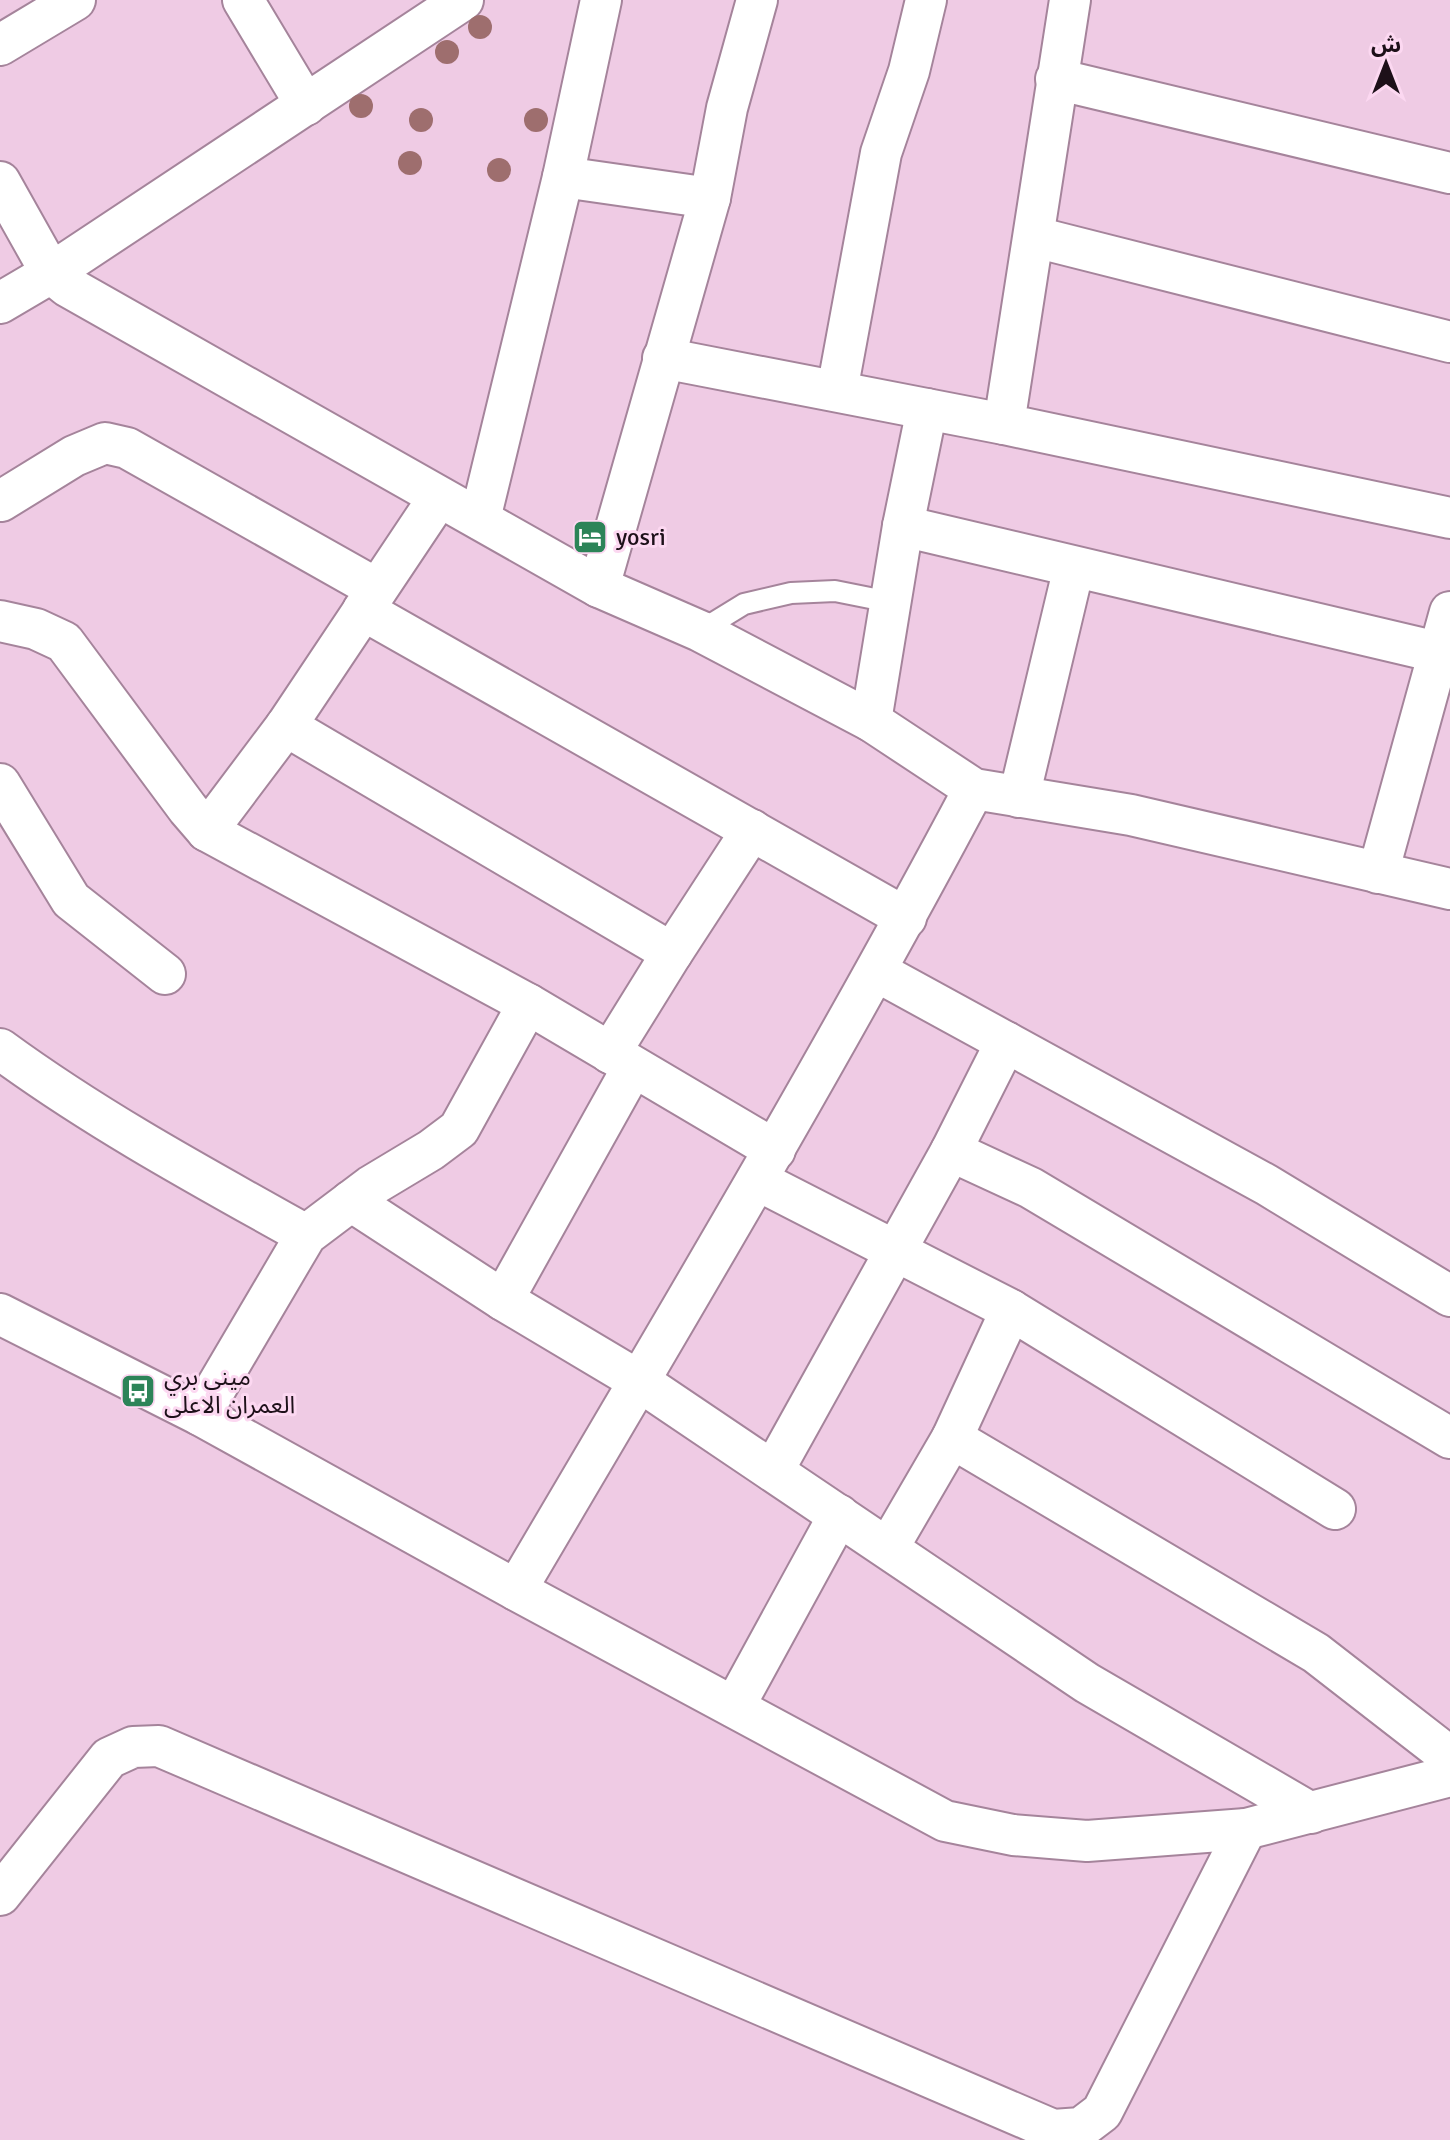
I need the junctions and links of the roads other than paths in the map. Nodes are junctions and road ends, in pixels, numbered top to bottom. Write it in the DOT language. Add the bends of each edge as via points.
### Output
graph roads {
  1 [pos="75,0"];
  2 [pos="243,0"];
  3 [pos="463,0"];
  4 [pos="601,0"];
  5 [pos="757,0"];
  6 [pos="926,0"];
  7 [pos="1070,0"];
  8 [pos="0,45"];
  9 [pos="1056,79"];
  10 [pos="306,105"];
  11 [pos="1450,173"];
  12 [pos="563,177"];
  13 [pos="0,182"];
  14 [pos="710,198"];
  15 [pos="1035,237"];
  16 [pos="51,273"];
  17 [pos="0,303"];
  18 [pos="1450,342"];
  19 [pos="663,358"];
  20 [pos="837,391"];
  21 [pos="927,409"];
  22 [pos="1004,424"];
  23 [pos="439,497"];
  24 [pos="1,501"];
  25 [pos="1450,518"];
  26 [pos="480,519"];
  27 [pos="903,526"];
  28 [pos="1074,567"];
  29 [pos="599,587"];
  30 [pos="370,600"];
  31 [pos="890,602"];
  32 [pos="1450,612"];
  33 [pos="0,621"];
  34 [pos="700,631"];
  35 [pos="1437,652"];
  36 [pos="871,721"];
  37 [pos="286,726"];
  38 [pos="0,784"];
  39 [pos="974,789"];
  40 [pos="1019,797"];
  41 [pos="752,830"];
  42 [pos="207,831"];
  43 [pos="1378,873"];
  44 [pos="1450,889"];
  45 [pos="906,918"];
  46 [pos="672,953"];
  47 [pos="876,971"];
  48 [pos="165,974"];
  49 [pos="528,1004"];
  50 [pos="1006,1042"];
  51 [pos="0,1049"];
  52 [pos="622,1060"];
  53 [pos="951,1151"];
  54 [pos="766,1165"];
  55 [pos="351,1201"];
  56 [pos="306,1235"];
  57 [pos="894,1250"];
  58 [pos="1450,1296"];
  59 [pos="503,1300"];
  60 [pos="1011,1310"];
  61 [pos="0,1314"];
  62 [pos="639,1381"];
  63 [pos="200,1415"];
  64 [pos="952,1438"];
  65 [pos="1450,1438"];
  66 [pos="773,1471"];
  67 [pos="1335,1509"];
  68 [pos="839,1515"];
  69 [pos="888,1548"];
  70 [pos="516,1590"];
  71 [pos="734,1707"];
  72 [pos="1450,1757"];
  73 [pos="1450,1776"];
  74 [pos="1311,1813"];
  75 [pos="1246,1829"];
  76 [pos="0,1895"];
  1 -- 8 [label="street"];
  2 -- 10 [label="street"];
  3 -- 10 [label="street"];
  4 -- 12 [label="street"];
  5 -- 14 [label="street" via="727,108"];
  6 -- 20 [label="street" via="881,153"];
  7 -- 9 [label="street"];
  9 -- 11 [label="street"];
  9 -- 15 [label="street"];
  10 -- 16 [label="street"];
  12 -- 14 [label="street"];
  12 -- 26 [label="street"];
  13 -- 16 [label="street"];
  14 -- 19 [label="street"];
  15 -- 18 [label="street"];
  15 -- 22 [label="street"];
  16 -- 17 [label="street"];
  16 -- 23 [label="street"];
  19 -- 20 [label="street"];
  19 -- 29 [label="street"];
  20 -- 21 [label="street"];
  21 -- 22 [label="street"];
  21 -- 27 [label="street"];
  22 -- 25 [label="street"];
  23 -- 26 [label="street"];
  23 -- 30 [label="street"];
  24 -- 30 [label="street" via="74,456 105,443 127,448"];
  26 -- 29 [label="street"];
  27 -- 28 [label="street"];
  27 -- 31 [label="street"];
  28 -- 35 [label="street"];
  28 -- 40 [label="street"];
  29 -- 34 [label="street"];
  30 -- 37 [label="street"];
  30 -- 41 [label="street"];
  31 -- 34 [label="lane" via="835,591 791,593 744,604"];
  31 -- 36 [label="street"];
  32 -- 35 [label="street"];
  33 -- 42 [label="street" via="64,642"];
  34 -- 36 [label="street"];
  35 -- 43 [label="street"];
  36 -- 39 [label="street"];
  37 -- 42 [label="street"];
  37 -- 46 [label="street"];
  38 -- 48 [label="street" via="71,900"];
  39 -- 40 [label="street"];
  39 -- 45 [label="street"];
  40 -- 43 [label="street" via="1131,815"];
  41 -- 45 [label="street"];
  41 -- 46 [label="street"];
  42 -- 49 [label="street"];
  43 -- 44 [label="street"];
  45 -- 47 [label="street"];
  46 -- 52 [label="street"];
  47 -- 50 [label="street"];
  47 -- 54 [label="street"];
  49 -- 52 [label="street"];
  49 -- 55 [label="street" via="459,1129"];
  50 -- 53 [label="street"];
  50 -- 58 [label="street" via="1267,1185"];
  51 -- 56 [label="street" via="154,1150"];
  52 -- 54 [label="street"];
  52 -- 59 [label="street"];
  53 -- 57 [label="street"];
  53 -- 65 [label="street" via="1031,1188"];
  54 -- 57 [label="street"];
  54 -- 62 [label="street"];
  55 -- 56 [label="street"];
  55 -- 59 [label="street"];
  56 -- 63 [label="street"];
  57 -- 60 [label="street"];
  57 -- 66 [label="street"];
  59 -- 62 [label="street"];
  60 -- 64 [label="street"];
  60 -- 67 [label="street"];
  61 -- 63 [label="street"];
  62 -- 66 [label="street"];
  62 -- 70 [label="street"];
  63 -- 70 [label="street"];
  64 -- 69 [label="street"];
  64 -- 72 [label="street" via="1316,1653"];
  66 -- 68 [label="street"];
  68 -- 69 [label="street"];
  68 -- 71 [label="street"];
  69 -- 74 [label="street" via="1087,1683"];
  70 -- 71 [label="street"];
  71 -- 75 [label="street" via="945,1821 1013,1835 1087,1841"];
  73 -- 74 [label="street"];
  74 -- 75 [label="street"];
  75 -- 76 [label="street" via="1102,2112 1081,2128 1053,2130 159,1746 133,1747 109,1758"];
}
